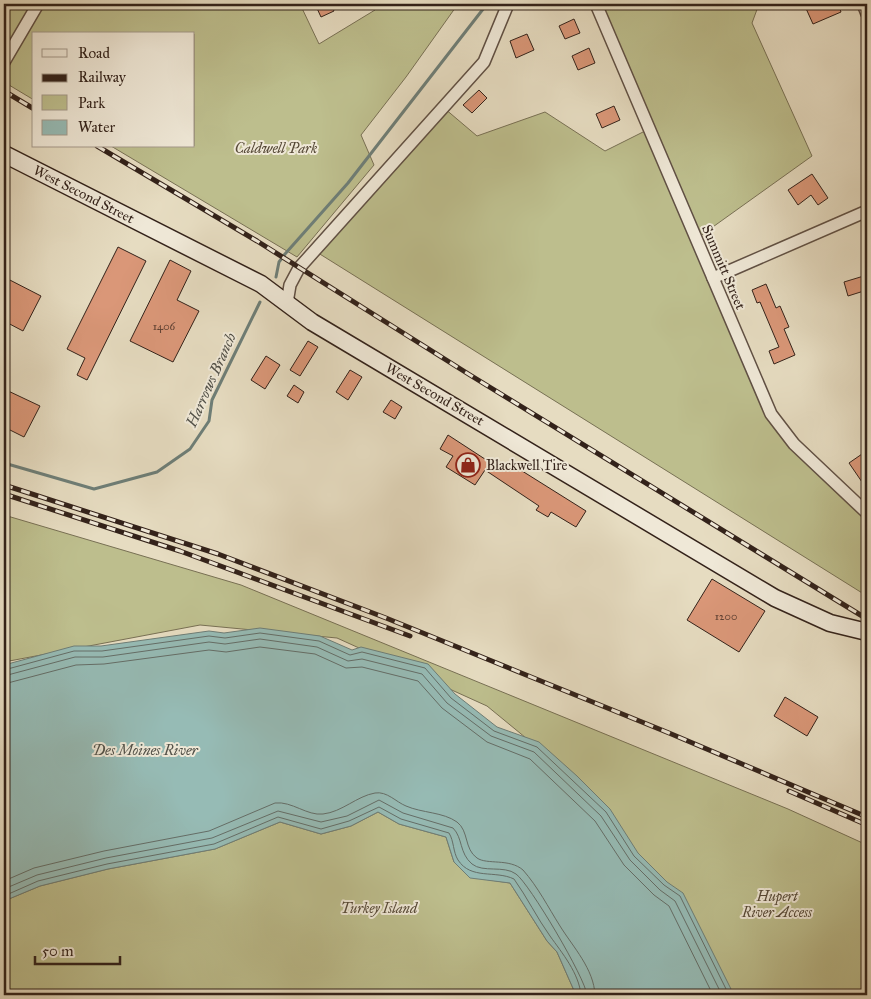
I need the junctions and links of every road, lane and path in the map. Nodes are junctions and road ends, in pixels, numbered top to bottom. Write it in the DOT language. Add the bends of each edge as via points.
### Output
graph roads {
  1 [pos="38,4"];
  2 [pos="508,4"];
  3 [pos="596,4"];
  4 [pos="863,4"];
  5 [pos="867,14"];
  6 [pos="4,62"];
  7 [pos="4,154"];
  8 [pos="867,211"];
  9 [pos="713,278"];
  10 [pos="287,303"];
  11 [pos="867,513"];
  12 [pos="867,632"];
  1 -- 6 [label="street"];
  2 -- 10 [label="street" via="484,62 298,268 290,285"];
  3 -- 9 [label="street, Summitt Street"];
  4 -- 5 [label="street"];
  7 -- 10 [label="main road, West Second Street" via="261,284"];
  8 -- 9 [label="street"];
  9 -- 11 [label="street, Summitt Street" via="771,414 794,444"];
  10 -- 12 [label="main road, West Second Street" via="312,322 775,598 830,623"];
}
